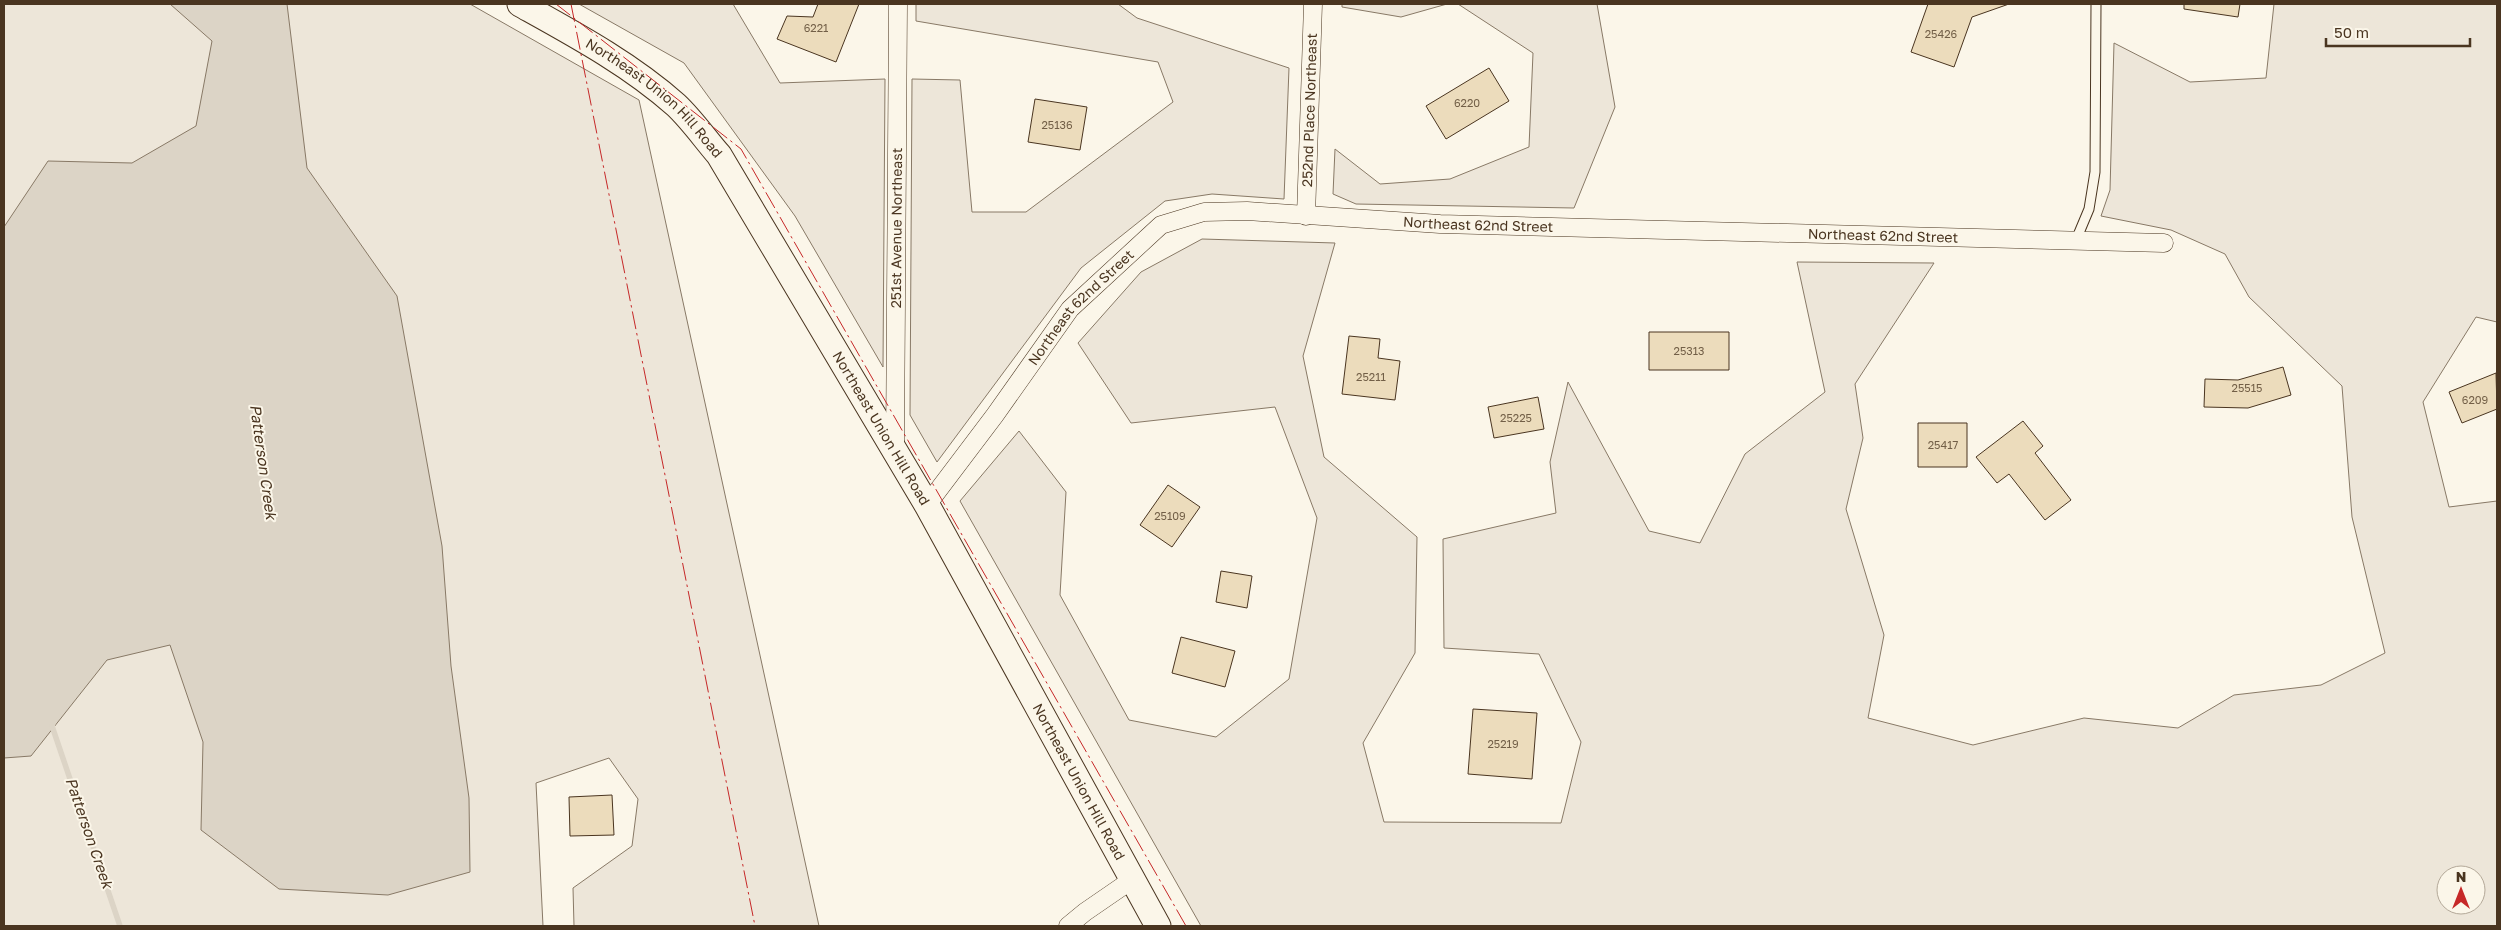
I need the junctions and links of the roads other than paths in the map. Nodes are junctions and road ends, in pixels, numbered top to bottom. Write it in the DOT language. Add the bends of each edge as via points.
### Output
graph roads {
  1 [pos="520,4"];
  2 [pos="898,4"];
  3 [pos="1313,4"];
  4 [pos="2096,4"];
  5 [pos="1306,216"];
  6 [pos="2076,240"];
  7 [pos="2164,243"];
  8 [pos="895,452"];
  9 [pos="927,505"];
  10 [pos="1133,879"];
  11 [pos="1151,924"];
  12 [pos="1068,926"];
  1 -- 8 [label="street, Northeast Union Hill Road" via="633,72 677,106 719,155"];
  2 -- 8 [label="street, 251st Avenue Northeast"];
  3 -- 5 [label="street, 252nd Place Northeast"];
  4 -- 6 [label="lane" via="2095,172 2089,209"];
  5 -- 6 [label="street, Northeast 62nd Street" via="1440,224"];
  5 -- 9 [label="street, Northeast 62nd Street" via="1234,210 1204,212 1161,225 1070,309"];
  6 -- 7 [label="street, Northeast 62nd Street"];
  8 -- 9 [label="street, Northeast Union Hill Road"];
  9 -- 10 [label="street, Northeast Union Hill Road"];
  10 -- 11 [label="street, Northeast Union Hill Road"];
  10 -- 12 [label="street"];
}
